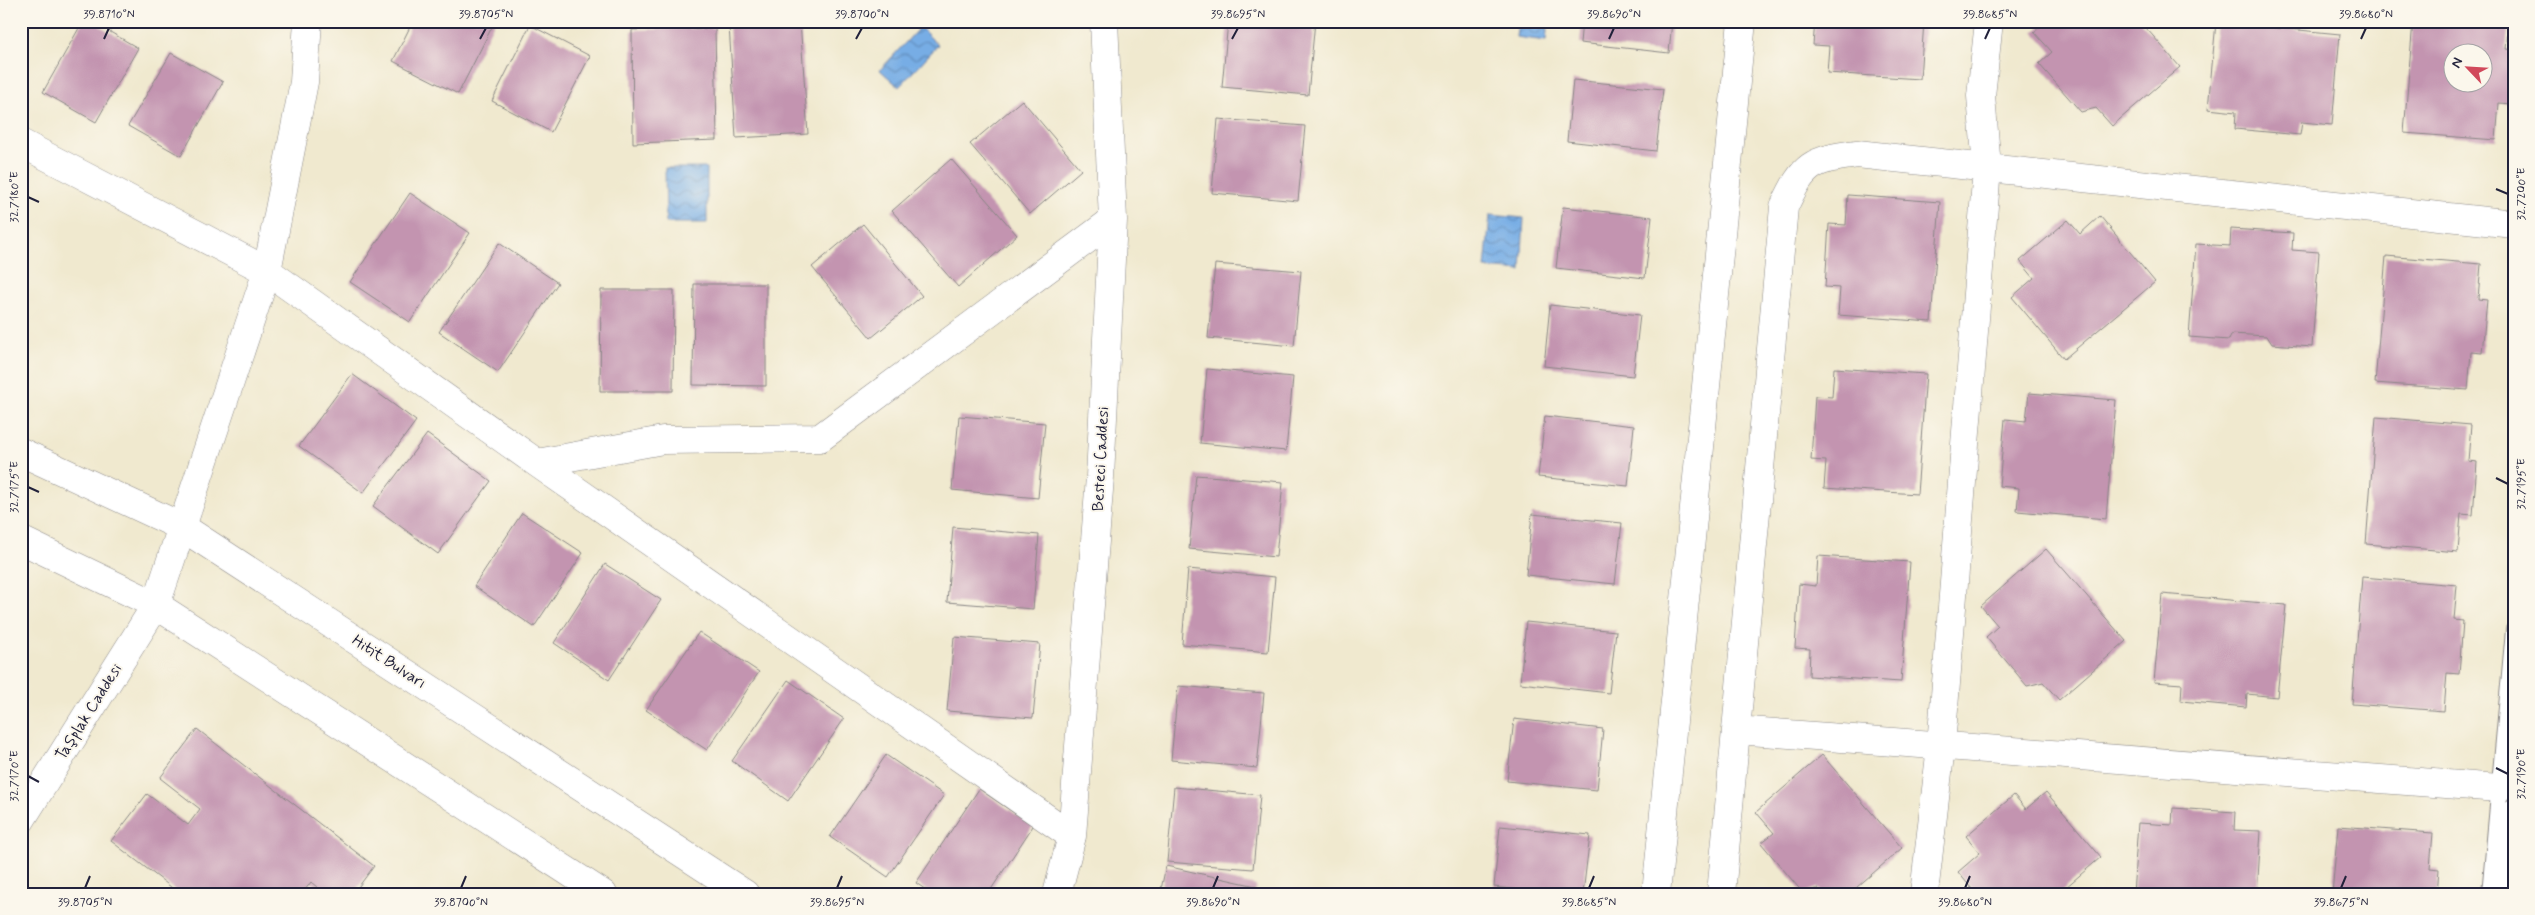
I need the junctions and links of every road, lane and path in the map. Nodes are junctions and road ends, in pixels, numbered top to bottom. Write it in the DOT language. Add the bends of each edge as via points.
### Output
graph roads {
  1 [pos="308,21"];
  2 [pos="1104,21"];
  3 [pos="1742,21"];
  4 [pos="1988,21"];
  5 [pos="21,143"];
  6 [pos="1987,168"];
  7 [pos="1114,220"];
  8 [pos="2514,224"];
  9 [pos="267,271"];
  10 [pos="21,452"];
  11 [pos="537,463"];
  12 [pos="182,527"];
  13 [pos="21,540"];
  14 [pos="156,605"];
  15 [pos="2514,630"];
  16 [pos="1736,730"];
  17 [pos="1941,746"];
  18 [pos="2499,788"];
  19 [pos="2514,813"];
  20 [pos="21,820"];
  21 [pos="1072,836"];
  22 [pos="603,894"];
  23 [pos="745,894"];
  24 [pos="1057,894"];
  25 [pos="1656,894"];
  26 [pos="1721,894"];
  27 [pos="1924,894"];
  28 [pos="2490,894"];
  29 [pos="2506,894"];
  1 -- 9 [label="street, Taşplak Caddesi" via="304,82"];
  2 -- 7 [label="street, Besteci Caddesi"];
  3 -- 25 [label="street"];
  4 -- 6 [label="street" via="1981,96"];
  5 -- 9 [label="street"];
  6 -- 8 [label="street"];
  6 -- 16 [label="street" via="1857,154 1824,158 1798,177 1784,207"];
  6 -- 17 [label="street"];
  7 -- 11 [label="street" via="820,438 663,440"];
  7 -- 21 [label="street, Besteci Caddesi" via="1100,477"];
  9 -- 11 [label="street"];
  9 -- 12 [label="street, Taşplak Caddesi"];
  10 -- 12 [label="street, Hitit Bulvarı"];
  11 -- 21 [label="street"];
  12 -- 14 [label="street, Taşplak Caddesi"];
  12 -- 23 [label="street, Hitit Bulvarı"];
  13 -- 14 [label="street"];
  14 -- 20 [label="street, Taşplak Caddesi"];
  14 -- 22 [label="street"];
  15 -- 18 [label="lane"];
  16 -- 17 [label="street"];
  16 -- 26 [label="street"];
  17 -- 18 [label="street"];
  17 -- 27 [label="street"];
  18 -- 28 [label="lane"];
  19 -- 29 [label="street"];
  21 -- 24 [label="street, Besteci Caddesi"];
}
